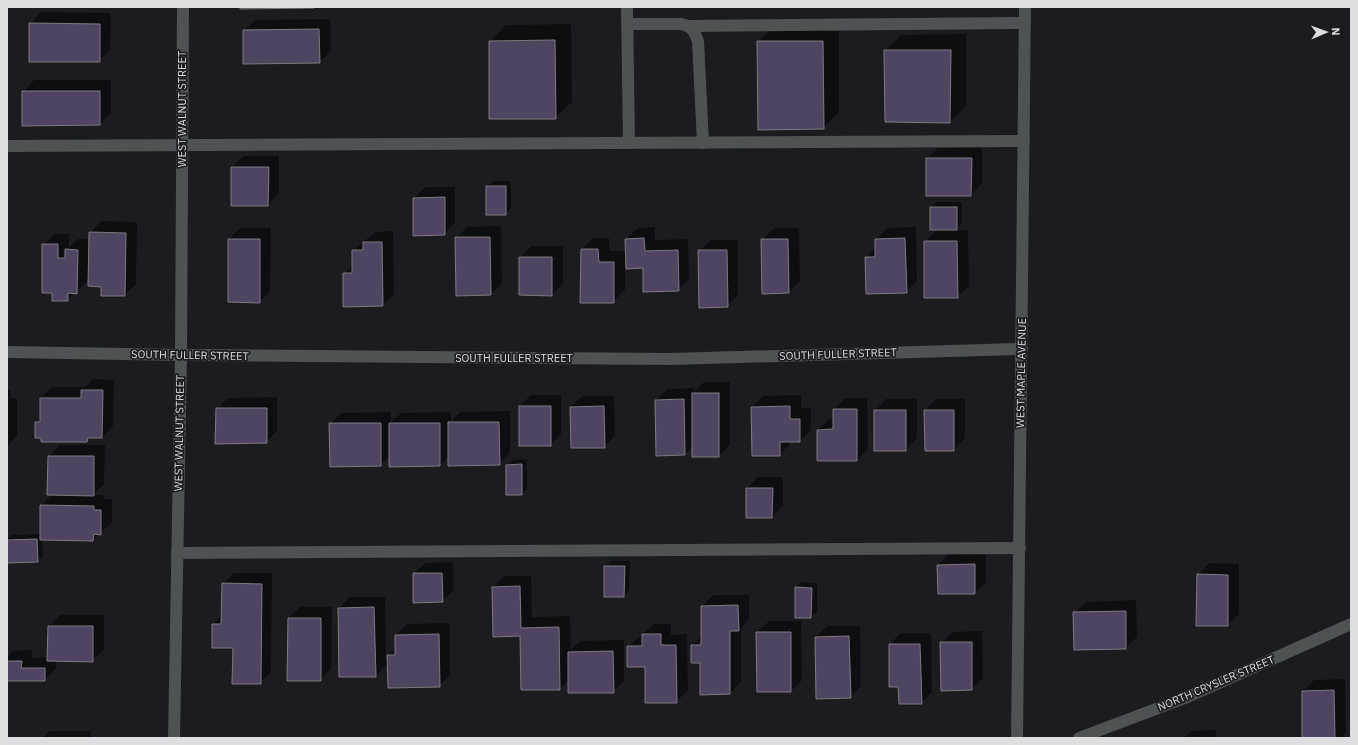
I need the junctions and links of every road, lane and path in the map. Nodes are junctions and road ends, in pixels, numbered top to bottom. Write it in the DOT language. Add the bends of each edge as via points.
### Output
graph roads {
  1 [pos="183,7"];
  2 [pos="627,7"];
  3 [pos="1025,7"];
  4 [pos="1025,23"];
  5 [pos="627,24"];
  6 [pos="689,26"];
  7 [pos="1024,141"];
  8 [pos="629,143"];
  9 [pos="703,143"];
  10 [pos="182,145"];
  11 [pos="7,146"];
  12 [pos="1022,349"];
  13 [pos="7,352"];
  14 [pos="181,355"];
  15 [pos="1020,548"];
  16 [pos="177,552"];
  17 [pos="1351,624"];
  18 [pos="174,738"];
  19 [pos="1017,738"];
  20 [pos="1079,738"];
  1 -- 10 [label="street, WEST WALNUT STREET"];
  2 -- 5 [label="street"];
  3 -- 4 [label="street, WEST MAPLE AVENUE"];
  4 -- 6 [label="street"];
  4 -- 7 [label="street, WEST MAPLE AVENUE"];
  5 -- 6 [label="street"];
  5 -- 8 [label="street"];
  6 -- 9 [label="street" via="695,31 698,41"];
  7 -- 9 [label="street"];
  7 -- 12 [label="street, WEST MAPLE AVENUE"];
  8 -- 9 [label="street"];
  8 -- 10 [label="street"];
  10 -- 11 [label="street"];
  10 -- 14 [label="street, WEST WALNUT STREET"];
  12 -- 14 [label="street, SOUTH FULLER STREET" via="670,359"];
  12 -- 15 [label="street, WEST MAPLE AVENUE"];
  13 -- 14 [label="street, SOUTH FULLER STREET"];
  14 -- 16 [label="street, WEST WALNUT STREET"];
  15 -- 16 [label="street"];
  15 -- 19 [label="street, WEST MAPLE AVENUE"];
  16 -- 18 [label="street, WEST WALNUT STREET"];
  17 -- 20 [label="street, NORTH CRYSLER STREET" via="1185,698"];
}
